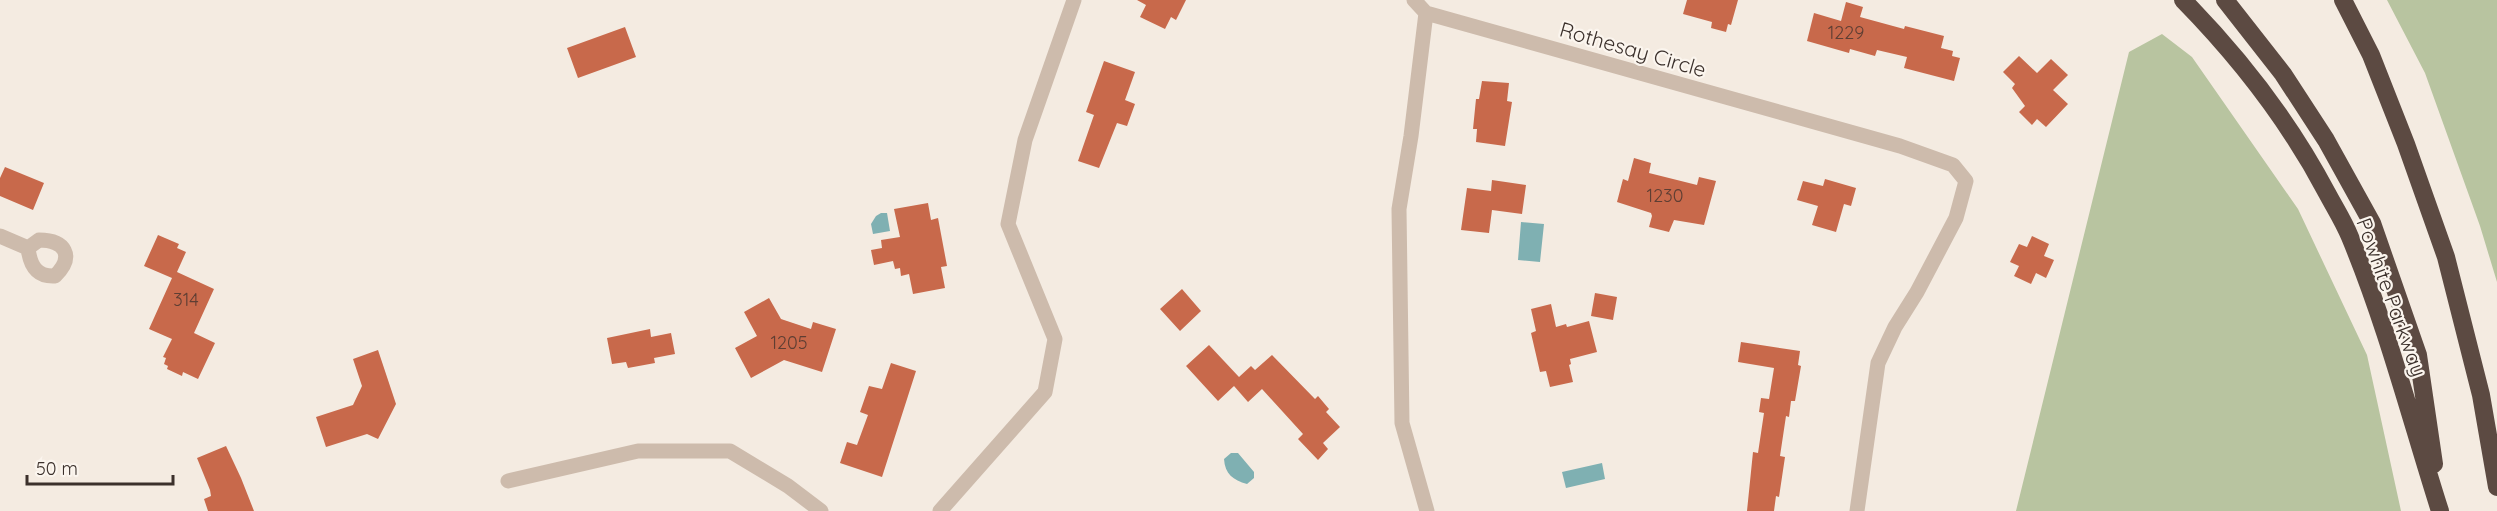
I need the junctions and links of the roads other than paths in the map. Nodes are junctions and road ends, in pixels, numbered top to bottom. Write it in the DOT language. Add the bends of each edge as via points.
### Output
graph roads {
  1 [pos="1074,0"];
  2 [pos="1414,0"];
  3 [pos="2182,0"];
  4 [pos="2225,0"];
  5 [pos="2343,0"];
  6 [pos="1426,13"];
  7 [pos="0,236"];
  8 [pos="28,248"];
  9 [pos="508,481"];
  10 [pos="2497,487"];
  11 [pos="821,511"];
  12 [pos="940,511"];
  13 [pos="1427,511"];
  14 [pos="1857,511"];
  15 [pos="2440,511"];
  1 -- 12 [label="street" via="1025,140 1008,224 1055,339 1045,392"];
  2 -- 6 [label="street"];
  3 -- 15 [label="highway, Powhite Parkway" via="2258,84 2306,153 2350,235"];
  4 -- 15 [label="highway" via="2283,74 2372,223 2418,355"];
  5 -- 10 [label="highway" via="2371,55 2446,256 2481,395"];
  6 -- 13 [label="street" via="1399,231 1402,423"];
  6 -- 14 [label="street, Rothesay Circle" via="1900,146 1953,165 1966,181 1956,218 1878,363"];
  7 -- 8 [label="street"];
  9 -- 11 [label="street" via="639,451 730,451"];
}
